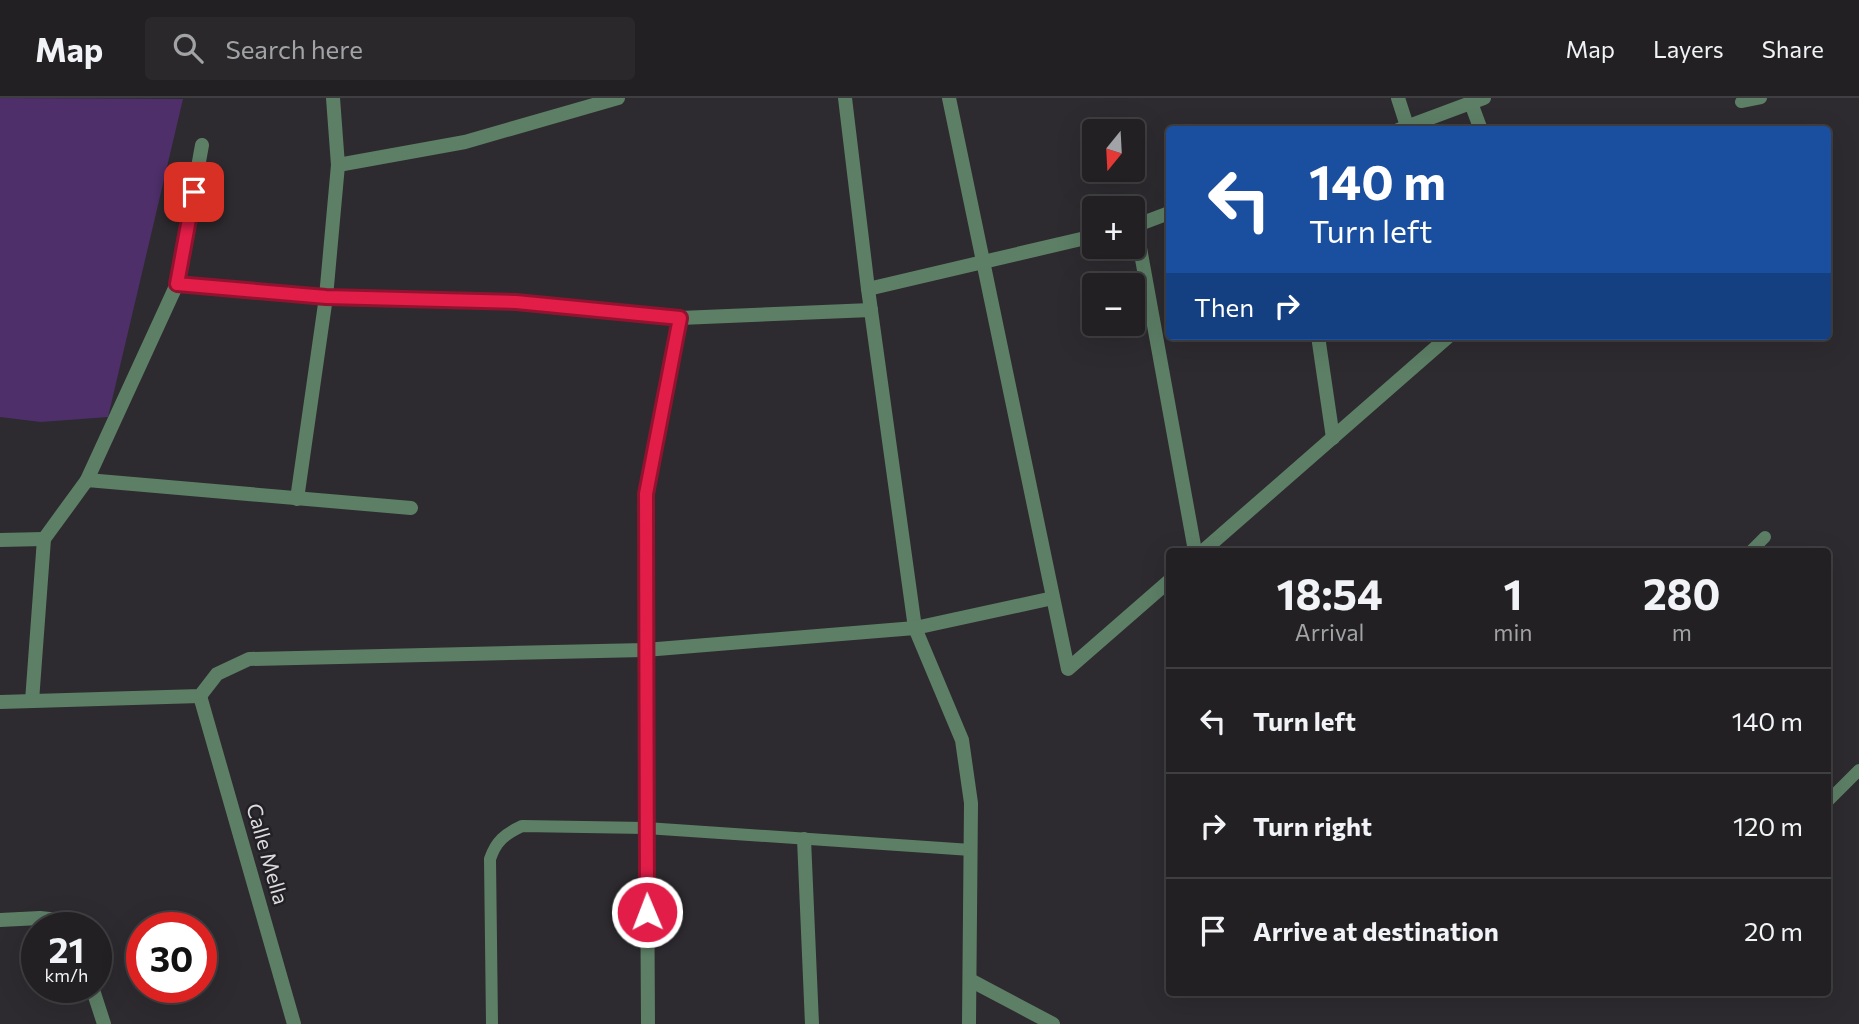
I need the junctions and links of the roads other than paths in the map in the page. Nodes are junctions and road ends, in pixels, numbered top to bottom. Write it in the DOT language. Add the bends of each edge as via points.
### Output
graph roads {
  1 [pos="333,98"];
  2 [pos="618,98"];
  3 [pos="845,98"];
  4 [pos="949,98"];
  5 [pos="1398,98"];
  6 [pos="1761,98"];
  7 [pos="1478,100"];
  8 [pos="1741,102"];
  9 [pos="1403,126"];
  10 [pos="1408,126"];
  11 [pos="1481,126"];
  12 [pos="202,145"];
  13 [pos="338,165"];
  14 [pos="1166,215"];
  15 [pos="1145,222"];
  16 [pos="1082,239"];
  17 [pos="1140,259"];
  18 [pos="984,262"];
  19 [pos="177,284"];
  20 [pos="868,289"];
  21 [pos="326,297"];
  22 [pos="871,310"];
  23 [pos="680,318"];
  24 [pos="1319,340"];
  25 [pos="1444,340"];
  26 [pos="1333,438"];
  27 [pos="87,480"];
  28 [pos="297,499"];
  29 [pos="411,508"];
  30 [pos="1765,537"];
  31 [pos="44,539"];
  32 [pos="0,540"];
  33 [pos="1194,548"];
  34 [pos="1206,548"];
  35 [pos="1754,548"];
  36 [pos="1166,584"];
  37 [pos="1053,598"];
  38 [pos="915,628"];
  39 [pos="645,650"];
  40 [pos="200,696"];
  41 [pos="32,701"];
  42 [pos="0,702"];
  43 [pos="1859,770"];
  44 [pos="1831,798"];
  45 [pos="646,828"];
  46 [pos="804,839"];
  47 [pos="971,850"];
  48 [pos="21,919"];
  49 [pos="0,920"];
  50 [pos="970,980"];
  51 [pos="97,1003"];
  52 [pos="104,1024"];
  53 [pos="294,1024"];
  54 [pos="492,1024"];
  55 [pos="648,1024"];
  56 [pos="812,1024"];
  57 [pos="969,1024"];
  58 [pos="1053,1024"];
  1 -- 13 [label="street"];
  2 -- 13 [label="street" via="465,142"];
  3 -- 20 [label="street"];
  4 -- 18 [label="street"];
  5 -- 9 [label="street"];
  6 -- 8 [label="lane"];
  7 -- 10 [label="street"];
  7 -- 11 [label="street"];
  12 -- 19 [label="street"];
  13 -- 21 [label="street"];
  14 -- 15 [label="street"];
  16 -- 18 [label="street"];
  17 -- 33 [label="street"];
  18 -- 20 [label="street"];
  18 -- 37 [label="street"];
  19 -- 21 [label="street"];
  19 -- 27 [label="street"];
  20 -- 22 [label="street"];
  21 -- 23 [label="street" via="516,302"];
  21 -- 28 [label="street"];
  22 -- 23 [label="street"];
  22 -- 38 [label="street"];
  23 -- 39 [label="street" via="646,494"];
  24 -- 26 [label="street"];
  25 -- 26 [label="street"];
  26 -- 34 [label="street"];
  27 -- 28 [label="street"];
  27 -- 31 [label="street"];
  28 -- 29 [label="street"];
  30 -- 35 [label="lane"];
  31 -- 32 [label="street"];
  31 -- 41 [label="street"];
  36 -- 37 [label="street" via="1068,670"];
  37 -- 38 [label="street"];
  38 -- 39 [label="street"];
  38 -- 47 [label="street" via="962,740 971,803"];
  39 -- 40 [label="street" via="249,659 217,674"];
  39 -- 45 [label="street"];
  40 -- 41 [label="street"];
  40 -- 53 [label="street, Calle Mella"];
  41 -- 42 [label="street"];
  43 -- 44 [label="lane"];
  45 -- 46 [label="lane"];
  45 -- 54 [label="lane" via="522,826 495,845 490,859"];
  45 -- 55 [label="street"];
  46 -- 47 [label="lane"];
  46 -- 56 [label="street"];
  47 -- 50 [label="street"];
  48 -- 49 [label="street"];
  50 -- 57 [label="street"];
  50 -- 58 [label="street"];
  51 -- 52 [label="street"];
}
